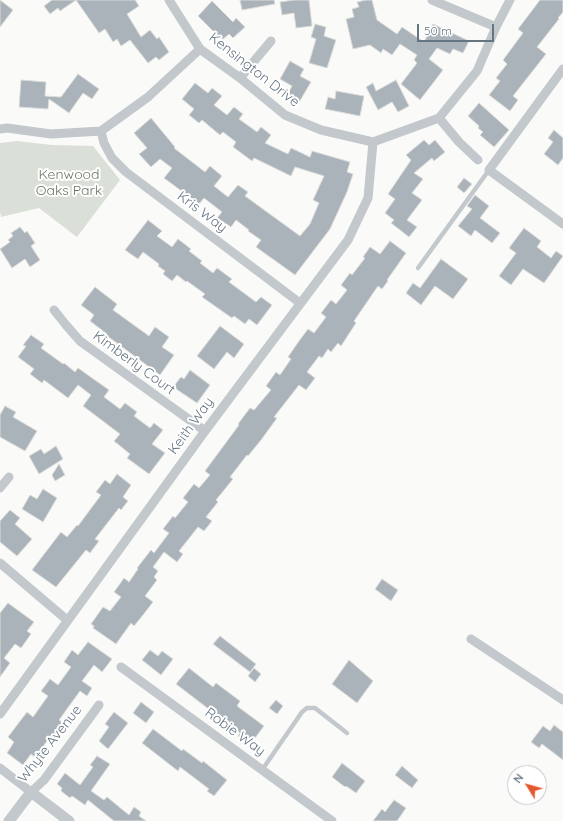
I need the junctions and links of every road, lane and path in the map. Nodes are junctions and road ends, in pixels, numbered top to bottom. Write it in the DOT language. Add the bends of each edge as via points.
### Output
graph roads {
  1 [pos="169,0"];
  2 [pos="432,0"];
  3 [pos="510,0"];
  4 [pos="496,27"];
  5 [pos="271,41"];
  6 [pos="200,49"];
  7 [pos="563,69"];
  8 [pos="240,78"];
  9 [pos="439,118"];
  10 [pos="0,129"];
  11 [pos="101,131"];
  12 [pos="373,142"];
  13 [pos="478,160"];
  14 [pos="489,170"];
  15 [pos="563,224"];
  16 [pos="418,268"];
  17 [pos="300,303"];
  18 [pos="54,310"];
  19 [pos="205,431"];
  20 [pos="9,476"];
  21 [pos="0,488"];
  22 [pos="0,563"];
  23 [pos="67,620"];
  24 [pos="471,639"];
  25 [pos="121,666"];
  26 [pos="563,700"];
  27 [pos="99,705"];
  28 [pos="0,714"];
  29 [pos="347,732"];
  30 [pos="0,768"];
  31 [pos="262,770"];
  32 [pos="31,792"];
  33 [pos="9,821"];
  34 [pos="69,821"];
  35 [pos="332,821"];
  1 -- 6 [label="street, Kensington Drive"];
  2 -- 4 [label="street"];
  3 -- 4 [label="street"];
  4 -- 9 [label="street" via="477,71"];
  5 -- 8 [label="street"];
  6 -- 8 [label="street, Kensington Drive"];
  6 -- 11 [label="street" via="148,97"];
  7 -- 14 [label="street"];
  8 -- 12 [label="street, Kensington Drive" via="285,115 321,130"];
  9 -- 12 [label="street"];
  9 -- 13 [label="street"];
  10 -- 11 [label="street" via="51,134"];
  11 -- 17 [label="street, Kris Way" via="112,158 126,172"];
  12 -- 17 [label="street, Keith Way" via="368,198 348,240"];
  14 -- 15 [label="street"];
  14 -- 16 [label="lane"];
  17 -- 19 [label="street, Keith Way"];
  18 -- 19 [label="street, Kimberly Court" via="80,341"];
  19 -- 23 [label="street, Keith Way"];
  20 -- 21 [label="street"];
  22 -- 23 [label="street"];
  23 -- 28 [label="street, Keith Way"];
  24 -- 26 [label="street"];
  25 -- 31 [label="street, Robie Way"];
  27 -- 32 [label="street, Whyte Avenue" via="44,780"];
  29 -- 31 [label="lane" via="315,708 307,708"];
  30 -- 32 [label="street"];
  31 -- 35 [label="street, Robie Way"];
  32 -- 33 [label="street, Whyte Avenue"];
  32 -- 34 [label="street"];
}
